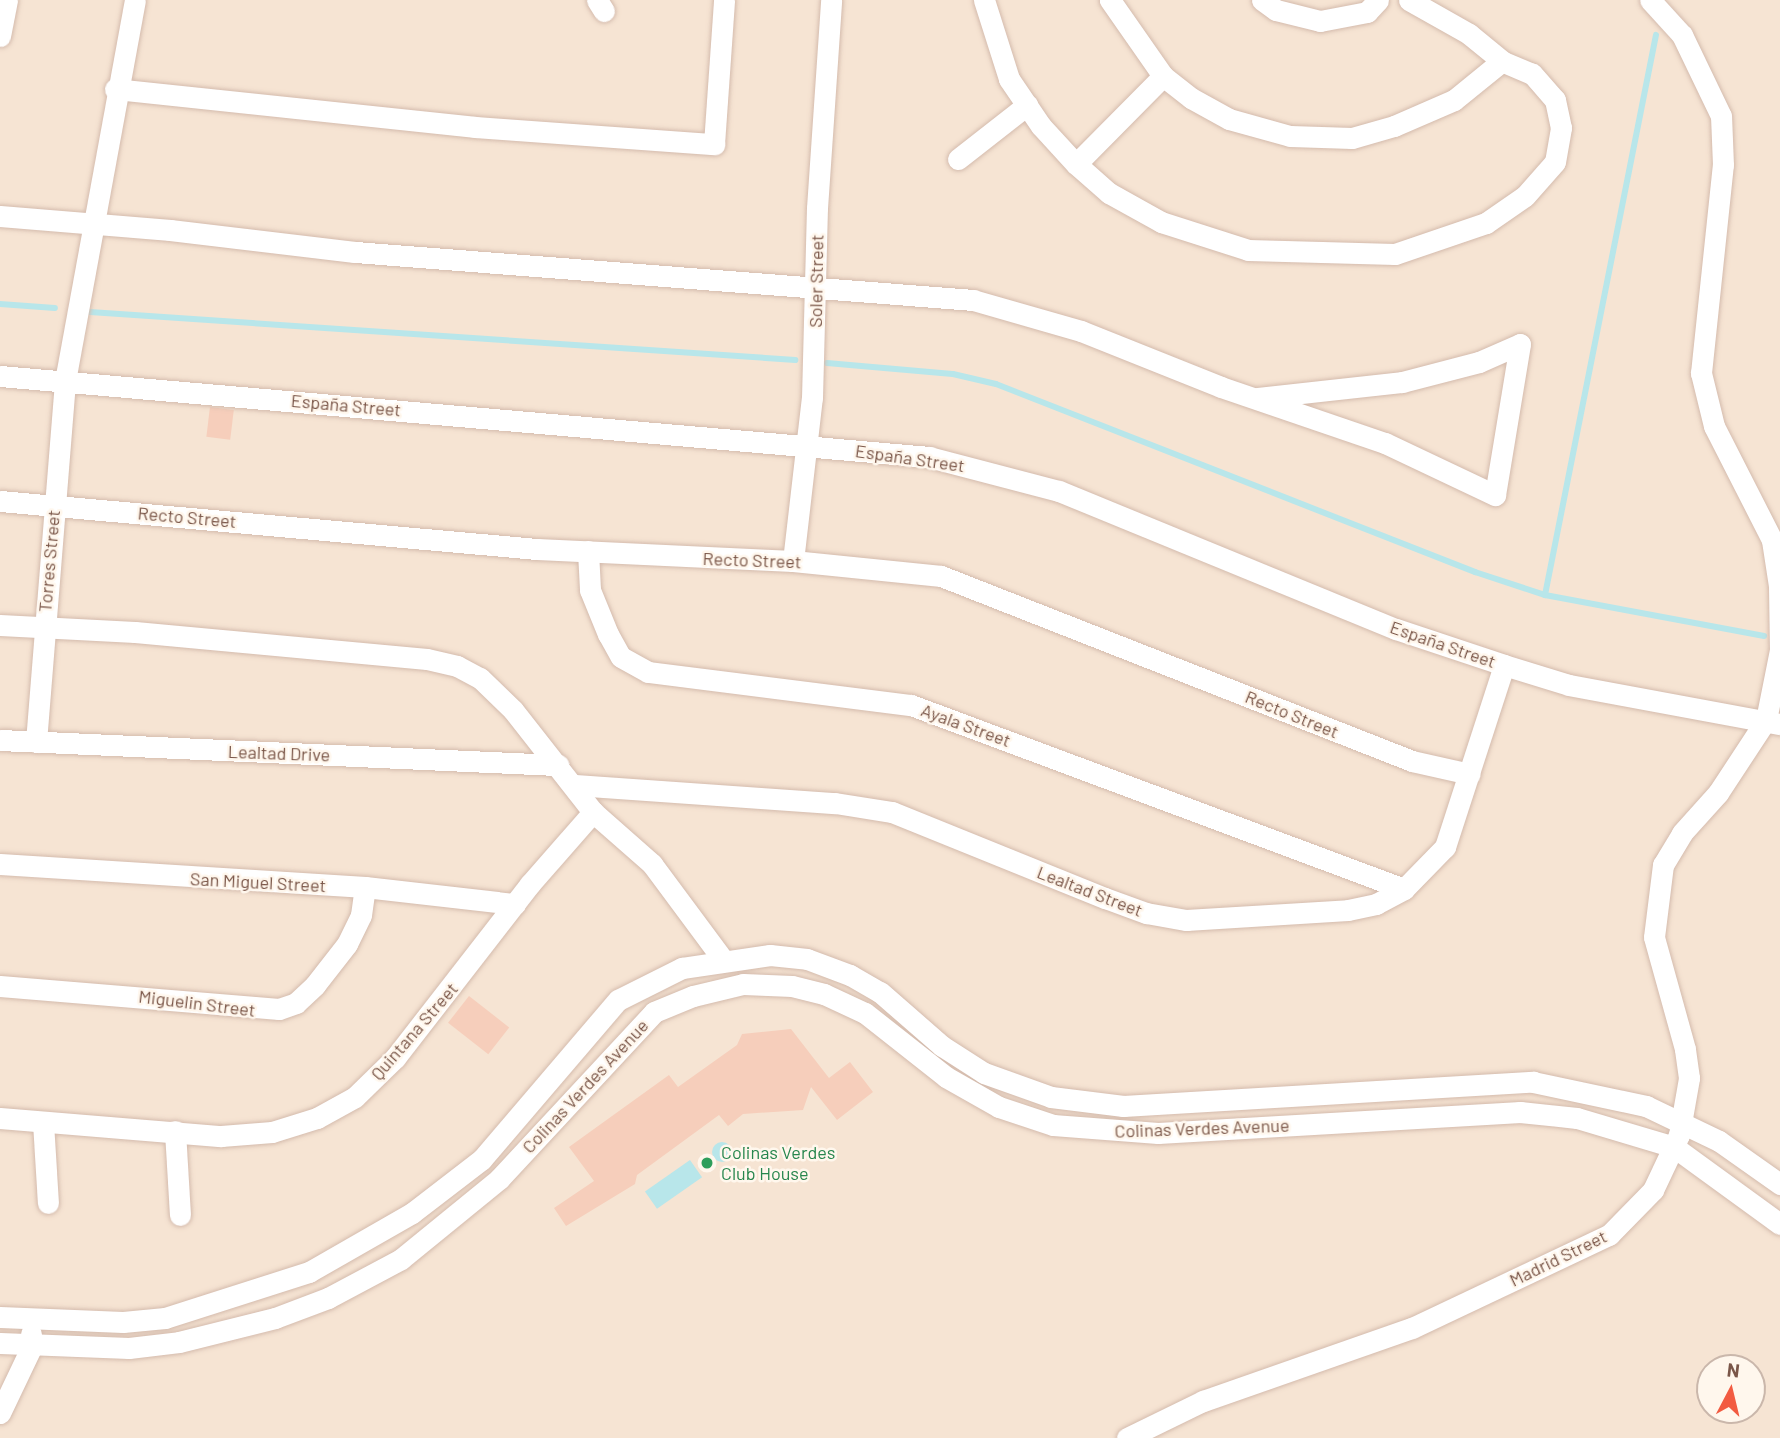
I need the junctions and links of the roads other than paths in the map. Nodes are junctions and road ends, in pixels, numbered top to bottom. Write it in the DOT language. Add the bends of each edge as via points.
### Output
graph roads {
  1 [pos="7,0"];
  2 [pos="135,0"];
  3 [pos="724,0"];
  4 [pos="831,0"];
  5 [pos="984,0"];
  6 [pos="1110,0"];
  7 [pos="1262,0"];
  8 [pos="1378,0"];
  9 [pos="1409,0"];
  10 [pos="1650,0"];
  11 [pos="0,36"];
  12 [pos="1502,61"];
  13 [pos="1163,76"];
  14 [pos="115,89"];
  15 [pos="1027,105"];
  16 [pos="958,159"];
  17 [pos="1076,164"];
  18 [pos="0,216"];
  19 [pos="91,223"];
  20 [pos="816,287"];
  21 [pos="0,376"];
  22 [pos="65,381"];
  23 [pos="1257,398"];
  24 [pos="805,446"];
  25 [pos="0,501"];
  26 [pos="54,505"];
  27 [pos="587,551"];
  28 [pos="793,561"];
  29 [pos="0,625"];
  30 [pos="43,629"];
  31 [pos="1779,629"];
  32 [pos="1780,650"];
  33 [pos="1504,665"];
  34 [pos="1773,722"];
  35 [pos="0,740"];
  36 [pos="36,742"];
  37 [pos="558,765"];
  38 [pos="1470,774"];
  39 [pos="575,785"];
  40 [pos="593,812"];
  41 [pos="0,864"];
  42 [pos="365,887"];
  43 [pos="1404,889"];
  44 [pos="515,904"];
  45 [pos="724,961"];
  46 [pos="0,986"];
  47 [pos="0,1118"];
  48 [pos="43,1122"];
  49 [pos="1682,1122"];
  50 [pos="175,1131"];
  51 [pos="1674,1147"];
  52 [pos="1780,1184"];
  53 [pos="48,1203"];
  54 [pos="180,1215"];
  55 [pos="1780,1224"];
  56 [pos="0,1317"];
  57 [pos="31,1320"];
  58 [pos="0,1343"];
  59 [pos="31,1348"];
  60 [pos="0,1413"];
  61 [pos="1127,1438"];
  1 -- 11 [label="street"];
  2 -- 14 [label="street, Torres Street"];
  3 -- 14 [label="street" via="714,144 475,127"];
  4 -- 20 [label="street, Soler Street"];
  5 -- 15 [label="street" via="1009,79"];
  6 -- 13 [label="street"];
  7 -- 8 [label="street" via="1276,10 1320,21 1367,12"];
  9 -- 12 [label="street" via="1469,34"];
  10 -- 31 [label="street" via="1682,36 1721,116 1723,165 1701,373 1714,426 1772,540"];
  12 -- 13 [label="street" via="1454,100 1425,113 1352,138 1320,140 1256,129 1229,118"];
  12 -- 17 [label="street" via="1532,74 1555,100 1560,128 1555,162 1525,196 1486,223 1395,254 1248,250 1161,222 1109,193"];
  13 -- 17 [label="street"];
  14 -- 19 [label="street, Torres Street"];
  15 -- 16 [label="street"];
  15 -- 17 [label="street"];
  18 -- 19 [label="street"];
  19 -- 20 [label="street" via="355,252"];
  19 -- 22 [label="street, Torres Street"];
  20 -- 23 [label="street" via="973,300 1081,331"];
  20 -- 24 [label="street, Soler Street"];
  21 -- 22 [label="street, España Street"];
  22 -- 24 [label="street, España Street"];
  22 -- 26 [label="street, Torres Street"];
  23 -- 23 [label="street" via="1402,382 1479,362 1520,344 1495,495 1385,443"];
  24 -- 28 [label="street, Soler Street"];
  24 -- 33 [label="street, España Street" via="929,457 1059,492 1396,629"];
  25 -- 26 [label="street, Recto Street"];
  26 -- 27 [label="street, Recto Street"];
  26 -- 30 [label="street, Torres Street"];
  27 -- 28 [label="street, Recto Street"];
  27 -- 43 [label="street, Ayala Street" via="590,590 608,634 621,657 641,669 911,705"];
  28 -- 38 [label="street, Recto Street" via="941,576 1412,761"];
  29 -- 30 [label="street"];
  30 -- 36 [label="street, Torres Street"];
  30 -- 37 [label="street" via="190,637 457,666 480,678"];
  31 -- 32 [label="street"];
  32 -- 34 [label="street"];
  33 -- 34 [label="street, España Street" via="1569,685"];
  33 -- 38 [label="street, Lealtad Street"];
  34 -- 49 [label="street, Madrid Street" via="1682,833 1663,865 1654,937 1685,1049 1689,1078"];
  35 -- 36 [label="street, Lealtad Drive"];
  36 -- 37 [label="street, Lealtad Drive"];
  37 -- 39 [label="street"];
  38 -- 43 [label="street, Lealtad Street" via="1445,847"];
  39 -- 40 [label="street"];
  39 -- 43 [label="street, Lealtad Street" via="835,803 892,812 1105,898 1146,913 1186,920 1348,910 1376,904"];
  40 -- 44 [label="street, Quintana Street"];
  40 -- 45 [label="street" via="652,864"];
  41 -- 42 [label="street, San Miguel Street"];
  42 -- 44 [label="street, San Miguel Street"];
  42 -- 46 [label="street, Miguelin Street" via="361,915 347,944 315,985 296,1003 279,1009"];
  44 -- 50 [label="street, Quintana Street" via="395,1058 355,1097 317,1118 272,1132 221,1136"];
  45 -- 49 [label="street, Colinas Verdes Avenue" via="794,958 850,975 880,992 942,1046 985,1073 1023,1090 1084,1103 1123,1106 1533,1082 1646,1106"];
  45 -- 57 [label="street, Colinas Verdes Avenue" via="682,968 618,1000 482,1159 362,1244 267,1289 165,1318"];
  47 -- 48 [label="street, Quintana Street"];
  48 -- 50 [label="street, Quintana Street"];
  48 -- 53 [label="street"];
  49 -- 51 [label="street, Madrid Street"];
  49 -- 52 [label="street, Colinas Verdes Avenue" via="1757,1164"];
  50 -- 54 [label="street"];
  51 -- 55 [label="street, Colinas Verdes Avenue"];
  51 -- 59 [label="street, Colinas Verdes Avenue" via="1577,1118 1520,1112 1158,1133 1053,1125 999,1107 946,1077 865,1013 824,994 792,986 743,984 693,996 654,1012 499,1179 401,1259 328,1298 275,1318 179,1342 129,1348"];
  51 -- 61 [label="street, Madrid Street" via="1653,1190 1609,1235 1412,1328 1203,1401"];
  56 -- 57 [label="street, Colinas Verdes Avenue"];
  57 -- 59 [label="street"];
  58 -- 59 [label="street, Colinas Verdes Avenue"];
  59 -- 60 [label="street"];
}
